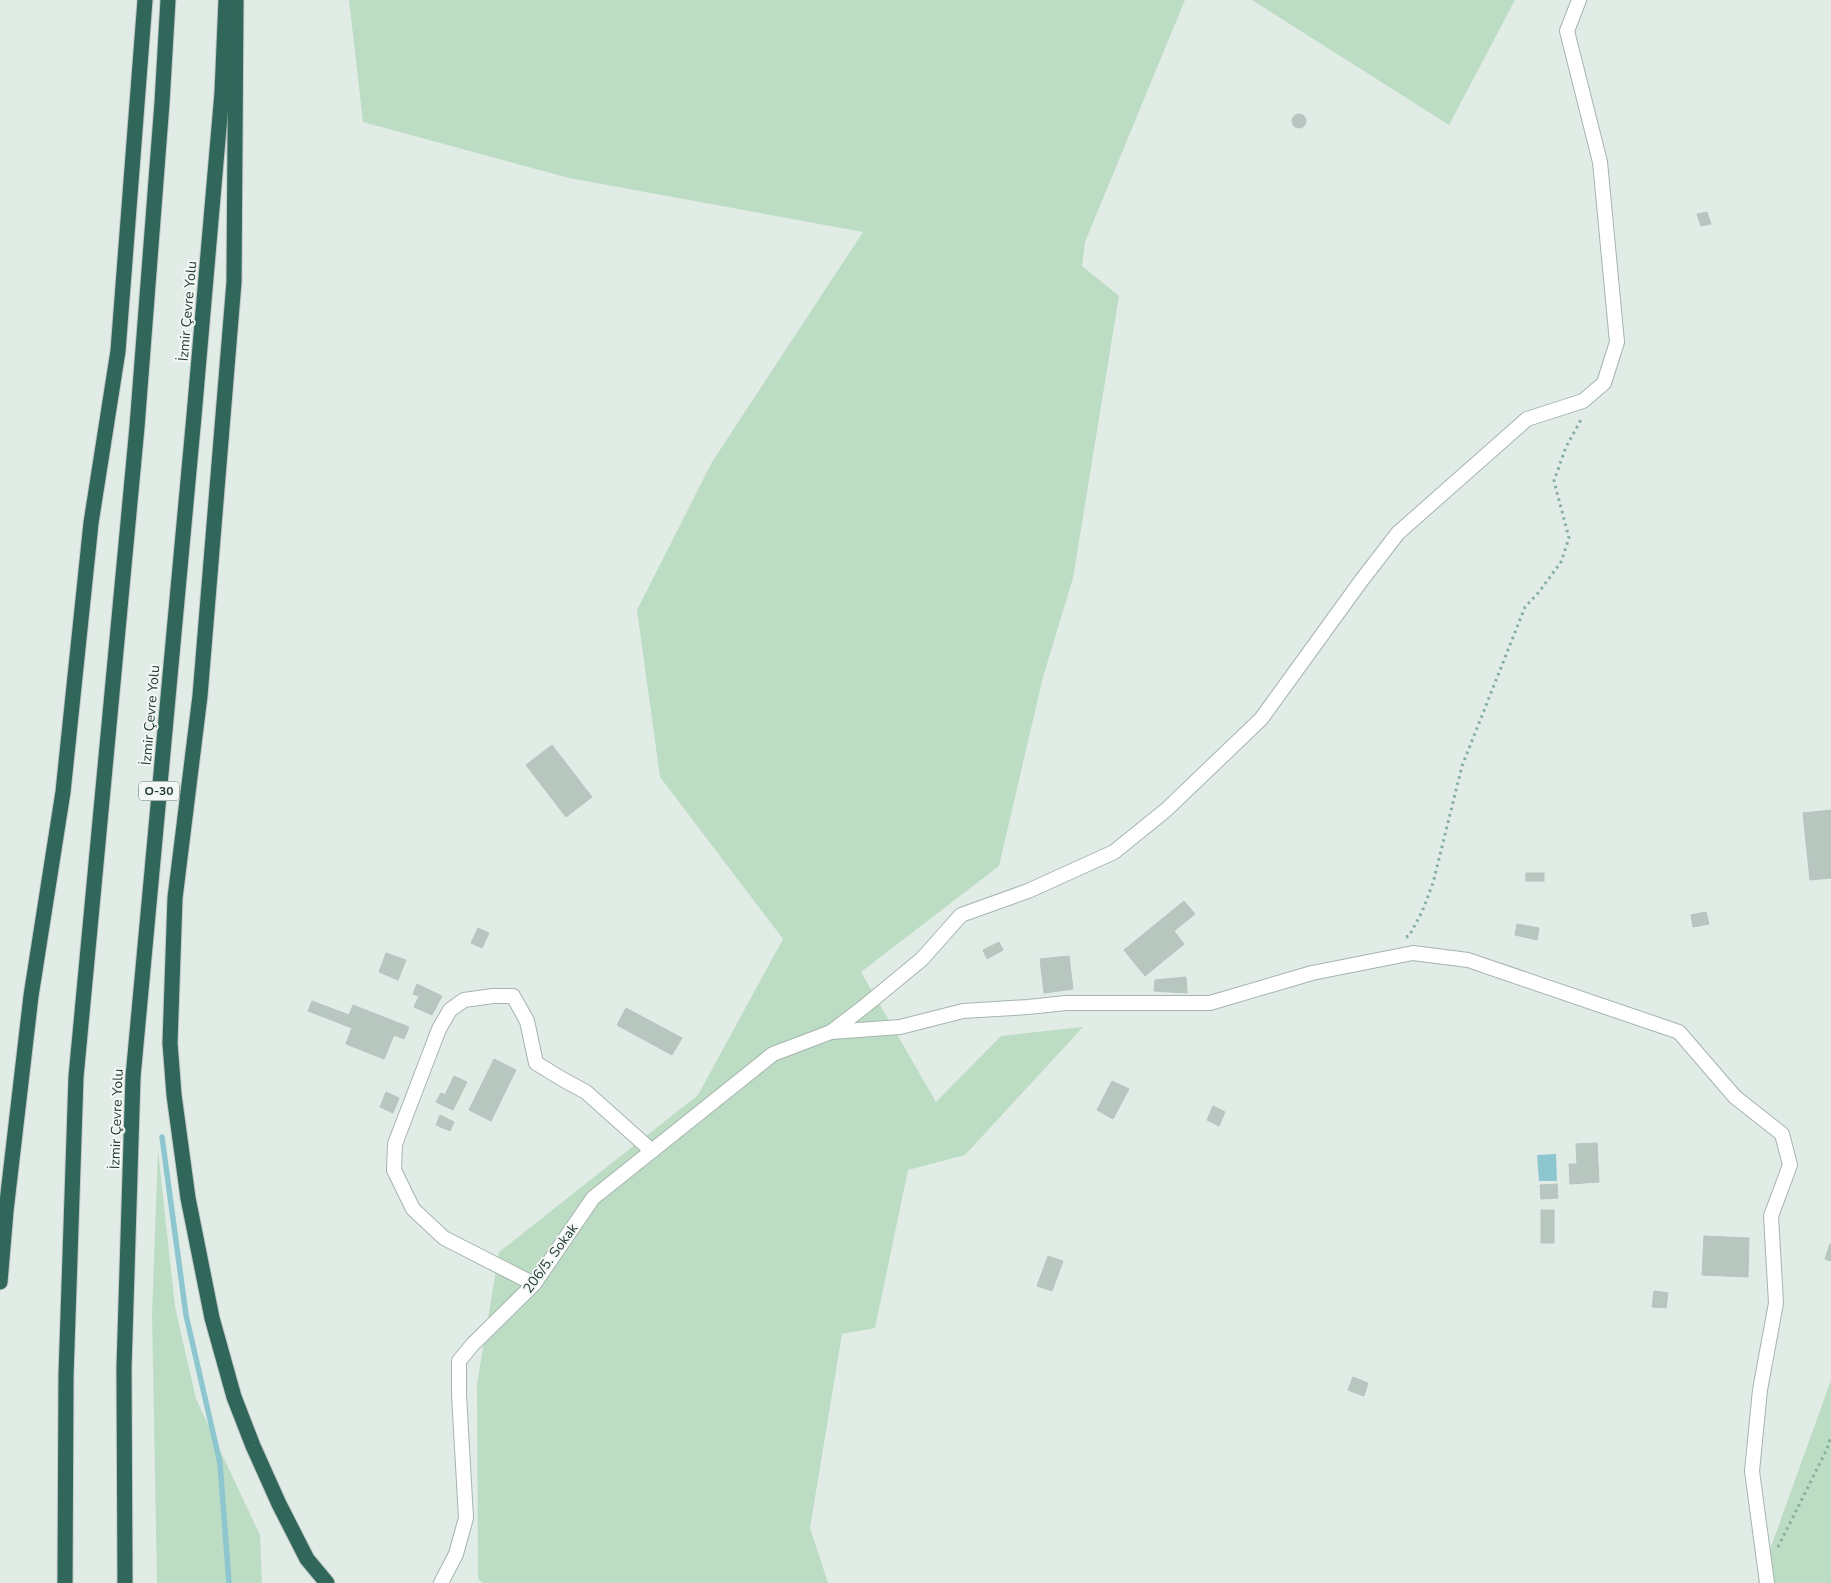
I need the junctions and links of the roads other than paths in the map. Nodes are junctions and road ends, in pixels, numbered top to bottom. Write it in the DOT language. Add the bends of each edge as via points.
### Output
graph roads {
  1 [pos="145,0"];
  2 [pos="168,0"];
  3 [pos="226,0"];
  4 [pos="236,0"];
  5 [pos="1579,0"];
  6 [pos="830,1032"];
  7 [pos="652,1151"];
  8 [pos="0,1282"];
  9 [pos="534,1284"];
  10 [pos="1767,1576"];
  11 [pos="65,1583"];
  12 [pos="125,1583"];
  13 [pos="327,1583"];
  14 [pos="440,1583"];
  1 -- 8 [label="highway" via="118,351 91,524 63,792 31,996"];
  2 -- 11 [label="highway" via="138,427 76,1077 66,1376"];
  3 -- 12 [label="highway, İzmir Çevre Yolu / O-30" via="222,93 133,1077 124,1368"];
  4 -- 13 [label="highway" via="234,282 203,659 175,898 170,1043 188,1198 212,1318 234,1397 279,1504 307,1559"];
  5 -- 6 [label="street" via="1567,30 1600,162 1618,342 1604,383 1583,401 1527,419 1398,533 1261,719 1166,810 1114,852 1028,891 961,915 922,959"];
  6 -- 7 [label="street, 206/5. Sokak" via="773,1054"];
  6 -- 10 [label="street" via="900,1027 963,1011 1066,1003 1210,1003 1312,973 1413,953 1468,960 1678,1032 1735,1097 1782,1134 1790,1165 1771,1216 1776,1303 1760,1390 1752,1471"];
  7 -- 9 [label="street, 206/5. Sokak" via="593,1198"];
  7 -- 9 [label="street" via="586,1092 536,1063 527,1022 513,996 464,1000 450,1010 439,1029 395,1144 394,1170 414,1210 444,1238"];
  9 -- 14 [label="street, 206/5. Sokak" via="459,1361 466,1518 456,1554"];
}
